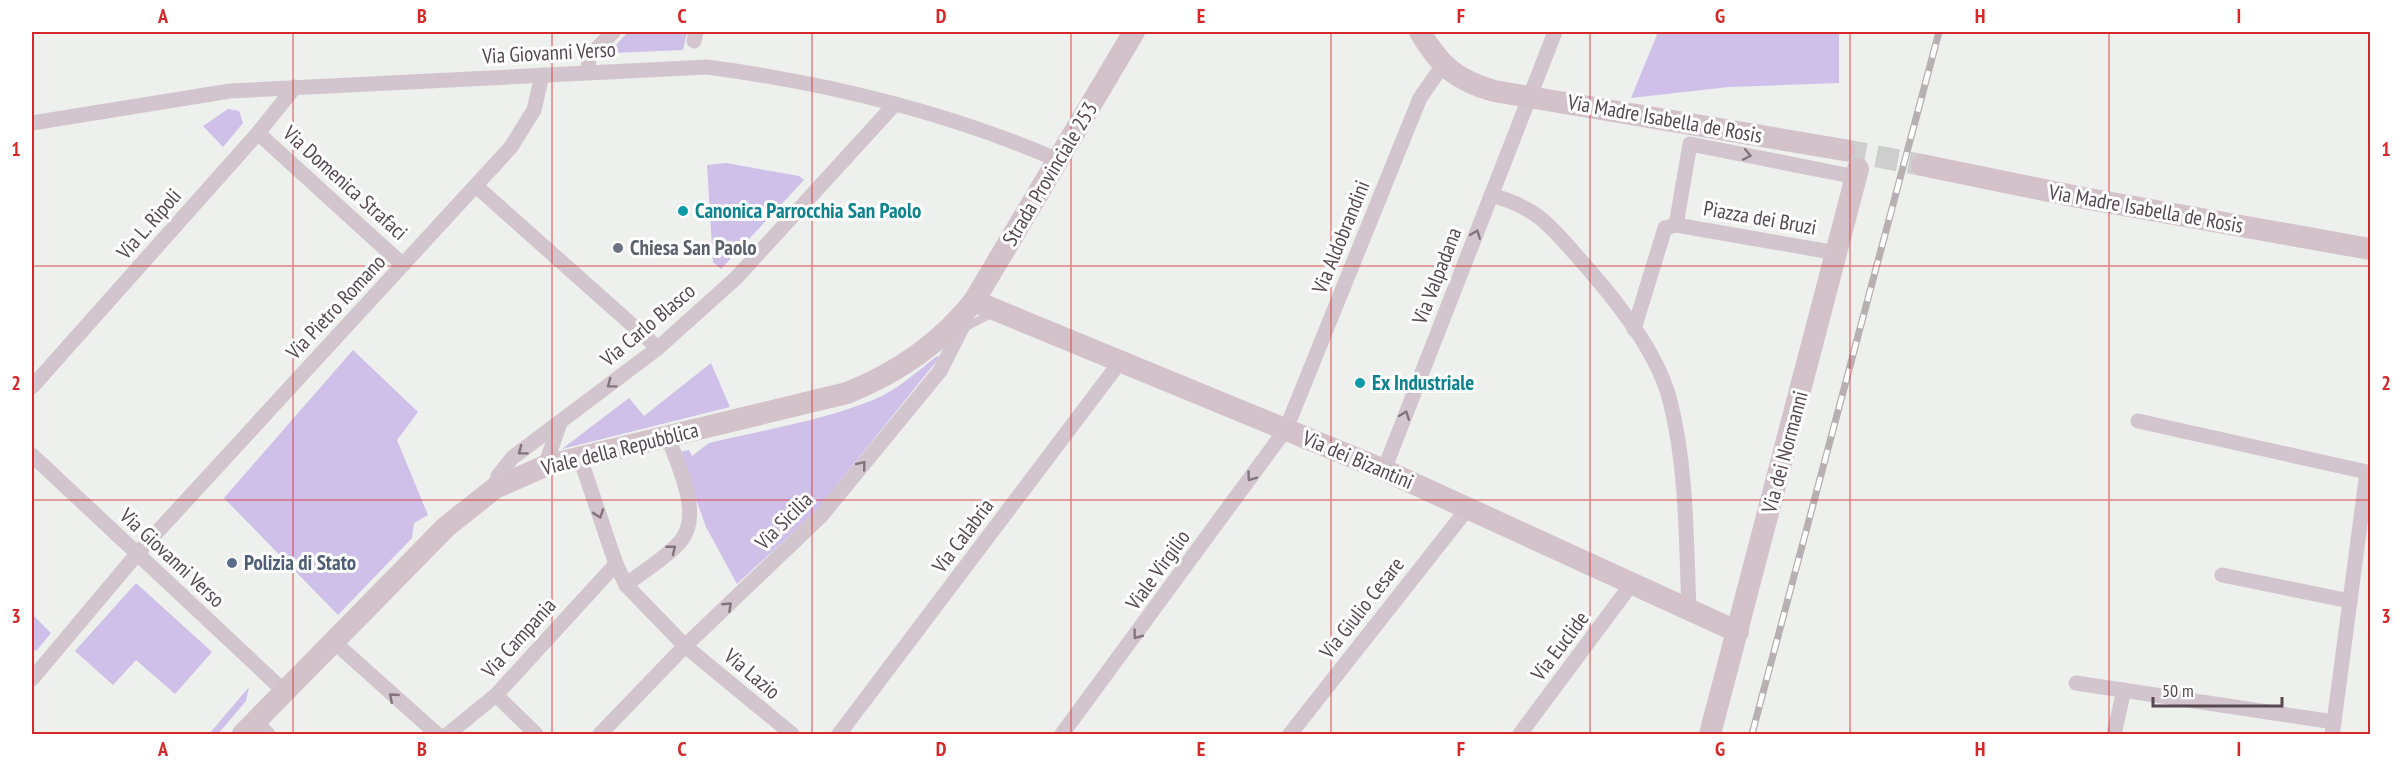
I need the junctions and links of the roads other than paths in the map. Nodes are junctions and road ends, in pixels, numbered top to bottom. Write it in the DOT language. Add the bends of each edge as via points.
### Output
graph roads {
  1 [pos="613,32"];
  2 [pos="1134,32"];
  3 [pos="1420,32"];
  4 [pos="1554,32"];
  5 [pos="1443,65"];
  6 [pos="588,71"];
  7 [pos="542,75"];
  8 [pos="295,87"];
  9 [pos="1527,96"];
  10 [pos="895,104"];
  11 [pos="32,123"];
  12 [pos="258,133"];
  13 [pos="1844,150"];
  14 [pos="1058,160"];
  15 [pos="1922,165"];
  16 [pos="1857,173"];
  17 [pos="476,186"];
  18 [pos="1491,195"];
  19 [pos="1677,225"];
  20 [pos="2370,249"];
  21 [pos="1837,253"];
  22 [pos="403,265"];
  23 [pos="998,312"];
  24 [pos="967,315"];
  25 [pos="1634,329"];
  26 [pos="658,348"];
  27 [pos="1120,362"];
  28 [pos="32,387"];
  29 [pos="2138,421"];
  30 [pos="560,423"];
  31 [pos="1286,429"];
  32 [pos="668,436"];
  33 [pos="32,455"];
  34 [pos="580,458"];
  35 [pos="545,465"];
  36 [pos="1384,470"];
  37 [pos="495,488"];
  38 [pos="1468,508"];
  39 [pos="137,554"];
  40 [pos="616,564"];
  41 [pos="2222,575"];
  42 [pos="1633,582"];
  43 [pos="626,585"];
  44 [pos="2350,601"];
  45 [pos="1689,609"];
  46 [pos="1738,632"];
  47 [pos="333,641"];
  48 [pos="685,646"];
  49 [pos="32,679"];
  50 [pos="2076,683"];
  51 [pos="2124,690"];
  52 [pos="285,692"];
  53 [pos="496,695"];
  54 [pos="2332,728"];
  55 [pos="256,730"];
  56 [pos="437,735"];
  57 [pos="448,735"];
  58 [pos="536,735"];
  59 [pos="600,735"];
  60 [pos="792,735"];
  61 [pos="839,735"];
  62 [pos="1062,735"];
  63 [pos="1290,735"];
  64 [pos="1520,735"];
  65 [pos="1710,735"];
  66 [pos="2114,735"];
  1 -- 6 [label="street" via="589,57"];
  2 -- 14 [label="street, Strada Provinciale 253"];
  3 -- 5 [label="street"];
  4 -- 9 [label="street, Via Valpadana"];
  5 -- 9 [label="street, Via Madre Isabella de Rosis" via="1477,86"];
  5 -- 31 [label="street, Via Aldobrandini" via="1420,98"];
  6 -- 7 [label="street, Via Giovanni Verso"];
  6 -- 10 [label="street, Via Giovanni Verso" via="707,67 778,77"];
  7 -- 8 [label="street, Via Giovanni Verso"];
  7 -- 17 [label="street, Via Pietro Romano" via="534,110 524,128"];
  8 -- 11 [label="street, Via Giovanni Verso" via="230,91"];
  8 -- 12 [label="street, Via L. Ripoli"];
  9 -- 13 [label="street, Via Madre Isabella de Rosis"];
  9 -- 18 [label="street, Via Valpadana"];
  10 -- 14 [label="street, Via Giovanni Verso" via="1015,141"];
  10 -- 26 [label="street, Via Carlo Blasco" via="736,278"];
  12 -- 22 [label="street, Via Domenica Strafaci"];
  12 -- 28 [label="street, Via L. Ripoli"];
  14 -- 24 [label="street, Strada Provinciale 253"];
  15 -- 20 [label="street, Via Madre Isabella de Rosis"];
  19 -- 16 [label="street, one-way" via="1690,144"];
  16 -- 21 [label="street, Via dei Normanni"];
  17 -- 22 [label="street, Via Pietro Romano"];
  17 -- 26 [label="street"];
  18 -- 25 [label="street" via="1528,208 1544,220 1598,279"];
  36 -- 18 [label="street, Via Valpadana, one-way"];
  19 -- 21 [label="street, Piazza dei Bruzi"];
  19 -- 25 [label="street" via="1665,228"];
  21 -- 46 [label="street, Via dei Normanni"];
  22 -- 39 [label="street, Via Pietro Romano"];
  23 -- 24 [label="street, Via dei Bizantini"];
  23 -- 24 [label="lane" via="978,319"];
  23 -- 27 [label="street, Via dei Bizantini"];
  24 -- 32 [label="street, Viale della Repubblica" via="910,363 883,379 846,393"];
  48 -- 24 [label="street, Via Sicilia, one-way" via="821,516 940,371"];
  25 -- 45 [label="street" via="1670,399 1682,483"];
  26 -- 30 [label="street, Via Carlo Blasco, one-way"];
  27 -- 31 [label="street, Via dei Bizantini"];
  27 -- 61 [label="street, Via Calabria"];
  29 -- 44 [label="street" via="2367,472"];
  30 -- 35 [label="street"];
  30 -- 37 [label="street, Via Carlo Blasco, one-way" via="513,458 498,476"];
  31 -- 36 [label="street, Via dei Bizantini"];
  31 -- 62 [label="street, Viale Virgilio, one-way"];
  32 -- 34 [label="street, Viale della Repubblica"];
  43 -- 32 [label="street, one-way" via="680,543 689,523 687,499"];
  33 -- 39 [label="street, Via Giovanni Verso"];
  34 -- 35 [label="street, Viale della Repubblica"];
  34 -- 40 [label="street, Via Lazio, one-way"];
  35 -- 37 [label="street, Viale della Repubblica"];
  36 -- 38 [label="street, Via dei Bizantini"];
  37 -- 47 [label="street, Viale della Repubblica" via="446,526"];
  38 -- 42 [label="street, Via dei Bizantini"];
  38 -- 63 [label="street, Via Giulio Cesare"];
  39 -- 49 [label="street, Via Pietro Romano"];
  39 -- 52 [label="street, Via Giovanni Verso"];
  40 -- 43 [label="street, Via Lazio"];
  40 -- 53 [label="street, Via Campania"];
  41 -- 44 [label="street"];
  42 -- 45 [label="street, Via dei Bizantini"];
  42 -- 64 [label="street, Via Euclide"];
  43 -- 48 [label="street, Via Lazio"];
  44 -- 54 [label="street"];
  45 -- 46 [label="street, Via dei Bizantini"];
  46 -- 65 [label="street, Via dei Normanni"];
  47 -- 52 [label="street, Viale della Repubblica"];
  56 -- 47 [label="street, one-way"];
  48 -- 59 [label="street, Via Sicilia"];
  48 -- 60 [label="street, Via Lazio"];
  50 -- 51 [label="street"];
  51 -- 54 [label="street"];
  51 -- 66 [label="street"];
  52 -- 55 [label="street, Viale della Repubblica"];
  53 -- 57 [label="street, Via Campania"];
  53 -- 58 [label="street"];
}
